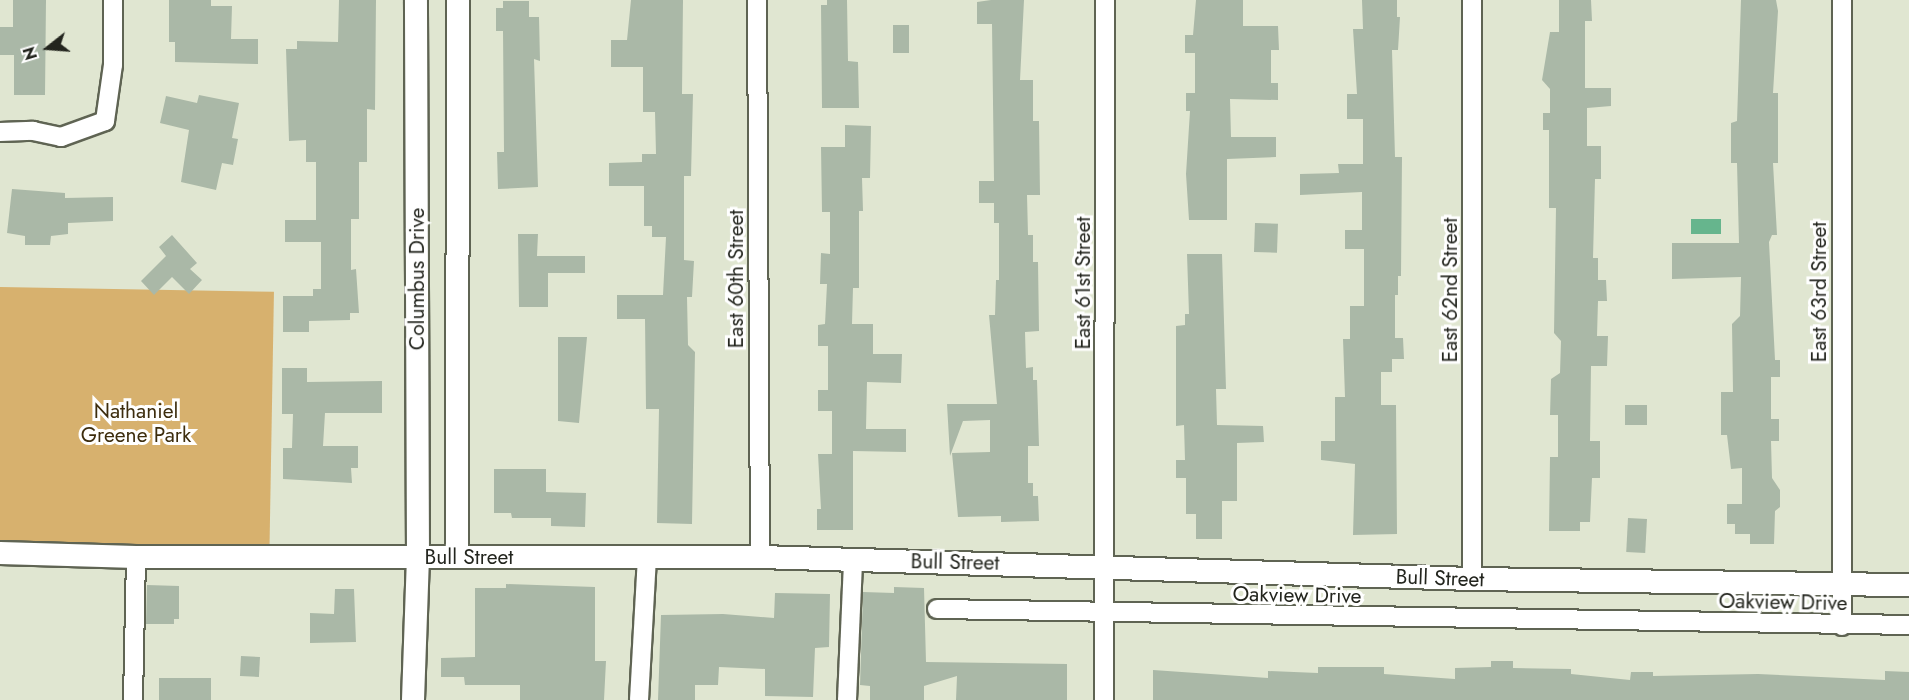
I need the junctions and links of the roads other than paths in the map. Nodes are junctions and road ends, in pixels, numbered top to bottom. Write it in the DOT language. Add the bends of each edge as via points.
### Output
graph roads {
  1 [pos="113,0"];
  2 [pos="416,0"];
  3 [pos="458,0"];
  4 [pos="757,0"];
  5 [pos="1105,0"];
  6 [pos="1472,0"];
  7 [pos="1842,0"];
  8 [pos="0,132"];
  9 [pos="0,553"];
  10 [pos="418,557"];
  11 [pos="457,557"];
  12 [pos="760,557"];
  13 [pos="136,558"];
  14 [pos="647,558"];
  15 [pos="853,561"];
  16 [pos="1106,566"];
  17 [pos="1472,579"];
  18 [pos="1842,584"];
  19 [pos="1909,585"];
  20 [pos="937,609"];
  21 [pos="1104,614"];
  22 [pos="1909,625"];
  23 [pos="1842,626"];
  24 [pos="133,700"];
  25 [pos="413,700"];
  26 [pos="639,700"];
  27 [pos="847,700"];
  28 [pos="1104,700"];
  1 -- 8 [label="street" via="113,66 105,121 61,137 33,131"];
  2 -- 10 [label="street, Columbus Drive"];
  3 -- 11 [label="street, Columbus Drive"];
  4 -- 12 [label="street, East 60th Street"];
  5 -- 16 [label="street, East 61st Street"];
  6 -- 17 [label="street, East 62nd Street"];
  7 -- 18 [label="street, East 63rd Street"];
  9 -- 13 [label="street, Bull Street"];
  10 -- 11 [label="street, Bull Street"];
  10 -- 13 [label="street, Bull Street"];
  10 -- 25 [label="street, Columbus Drive"];
  11 -- 14 [label="street, Bull Street"];
  12 -- 14 [label="street, Bull Street"];
  12 -- 15 [label="street, Bull Street"];
  13 -- 24 [label="street"];
  14 -- 26 [label="street"];
  15 -- 16 [label="street, Bull Street"];
  15 -- 27 [label="street"];
  16 -- 17 [label="street, Bull Street"];
  16 -- 21 [label="street, East 61st Street"];
  17 -- 18 [label="street, Bull Street"];
  18 -- 19 [label="street, Bull Street"];
  18 -- 23 [label="street, East 63rd Street"];
  20 -- 21 [label="street, Oakview Drive"];
  21 -- 23 [label="street, Oakview Drive"];
  21 -- 28 [label="street, East 61st Street"];
  22 -- 23 [label="street, Oakview Drive"];
}
